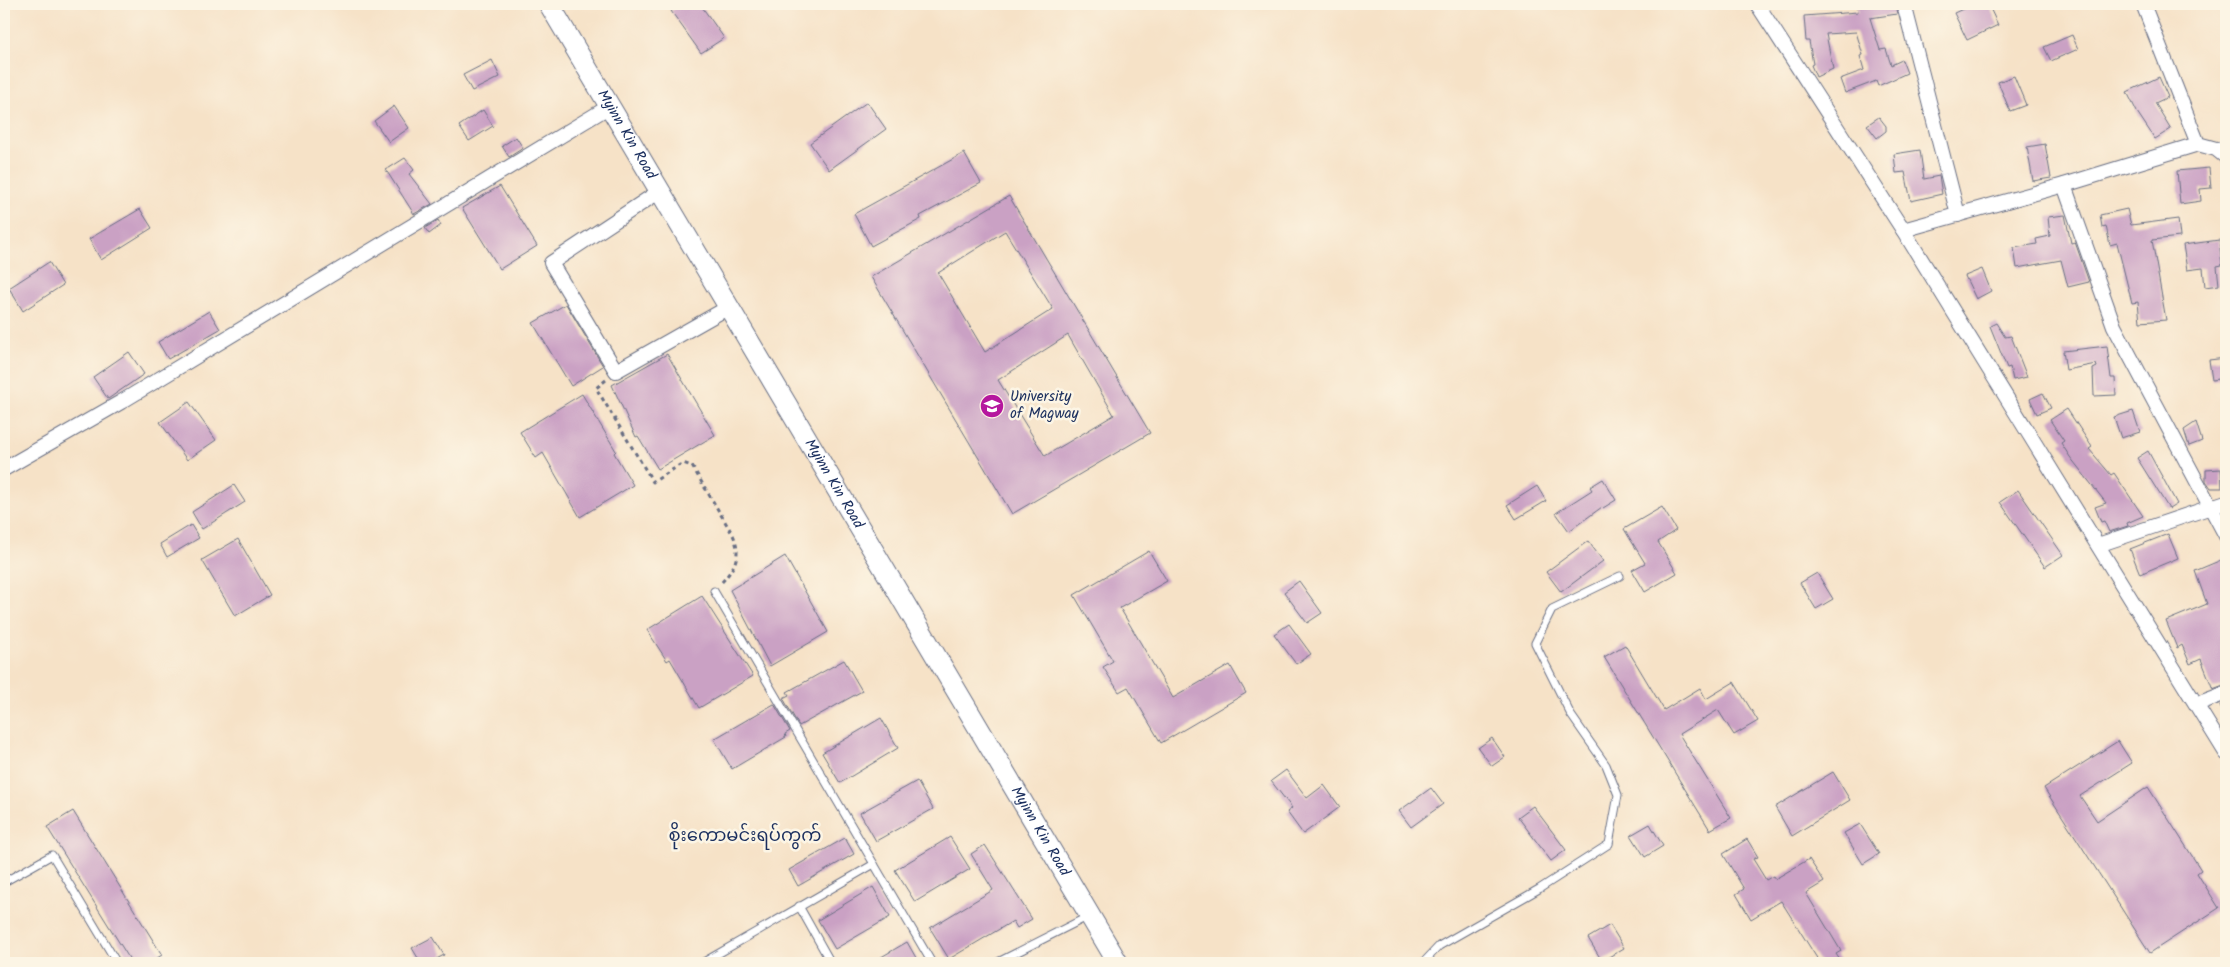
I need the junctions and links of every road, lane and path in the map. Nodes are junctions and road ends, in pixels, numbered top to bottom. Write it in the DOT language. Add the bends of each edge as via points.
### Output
graph roads {
  1 [pos="550,4"];
  2 [pos="1757,4"];
  3 [pos="1904,4"];
  4 [pos="2143,4"];
  5 [pos="610,106"];
  6 [pos="2198,144"];
  7 [pos="2226,157"];
  8 [pos="2064,185"];
  9 [pos="660,191"];
  10 [pos="1958,215"];
  11 [pos="1903,230"];
  12 [pos="729,307"];
  13 [pos="616,371"];
  14 [pos="4,469"];
  15 [pos="2226,502"];
  16 [pos="2209,506"];
  17 [pos="2226,536"];
  18 [pos="2098,545"];
  19 [pos="1620,576"];
  20 [pos="714,591"];
  21 [pos="2226,693"];
  22 [pos="2197,704"];
  23 [pos="2226,753"];
  24 [pos="874,864"];
  25 [pos="4,882"];
  26 [pos="799,906"];
  27 [pos="1090,916"];
  28 [pos="117,963"];
  29 [pos="702,963"];
  30 [pos="830,963"];
  31 [pos="932,963"];
  32 [pos="996,963"];
  33 [pos="1118,963"];
  34 [pos="1422,963"];
  1 -- 5 [label="street, Myinn Kin Road"];
  2 -- 11 [label="street"];
  3 -- 10 [label="street"];
  4 -- 6 [label="street"];
  5 -- 9 [label="street, Myinn Kin Road"];
  5 -- 14 [label="street" via="121,402"];
  6 -- 7 [label="street" via="2216,149"];
  6 -- 8 [label="street"];
  8 -- 10 [label="street"];
  8 -- 16 [label="street" via="2114,326"];
  9 -- 12 [label="street, Myinn Kin Road"];
  9 -- 13 [label="street" via="550,263"];
  10 -- 11 [label="street"];
  11 -- 18 [label="street"];
  12 -- 13 [label="street"];
  12 -- 27 [label="street, Myinn Kin Road"];
  13 -- 20 [label="path" via="596,388 653,482 683,463 692,466 738,546 731,572"];
  15 -- 16 [label="street"];
  16 -- 17 [label="street"];
  16 -- 18 [label="street"];
  18 -- 22 [label="street"];
  19 -- 34 [label="lane" via="1552,609 1535,643 1571,714 1606,765 1618,795 1609,844 1539,889 1439,946"];
  20 -- 24 [label="lane"];
  21 -- 22 [label="street"];
  22 -- 23 [label="street"];
  24 -- 26 [label="lane"];
  24 -- 31 [label="lane"];
  25 -- 28 [label="lane" via="52,855"];
  26 -- 29 [label="lane"];
  26 -- 30 [label="lane"];
  27 -- 32 [label="lane"];
  27 -- 33 [label="street, Myinn Kin Road"];
}
